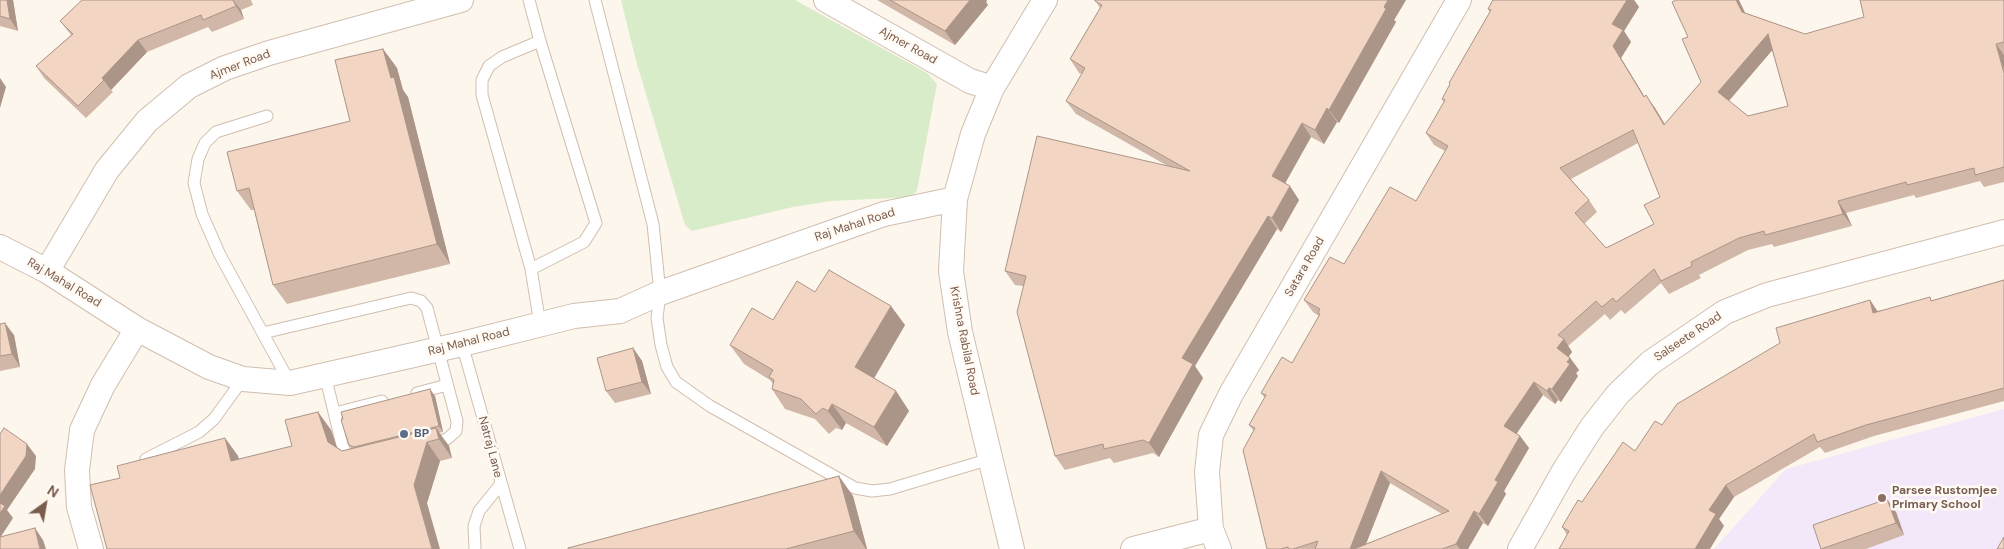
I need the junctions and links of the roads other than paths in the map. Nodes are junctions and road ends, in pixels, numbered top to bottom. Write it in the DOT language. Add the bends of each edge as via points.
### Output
graph roads {
  1 [pos="461,0"];
  2 [pos="529,0"];
  3 [pos="595,0"];
  4 [pos="826,0"];
  5 [pos="1045,0"];
  6 [pos="1459,0"];
  7 [pos="540,41"];
  8 [pos="992,88"];
  9 [pos="267,116"];
  10 [pos="955,199"];
  11 [pos="2004,232"];
  12 [pos="0,247"];
  13 [pos="532,269"];
  14 [pos="47,271"];
  15 [pos="660,293"];
  16 [pos="540,324"];
  17 [pos="137,329"];
  18 [pos="263,333"];
  19 [pos="462,344"];
  20 [pos="438,350"];
  21 [pos="325,375"];
  22 [pos="243,379"];
  23 [pos="290,383"];
  24 [pos="447,385"];
  25 [pos="410,395"];
  26 [pos="391,399"];
  27 [pos="335,413"];
  28 [pos="420,446"];
  29 [pos="146,459"];
  30 [pos="990,459"];
  31 [pos="367,460"];
  32 [pos="500,485"];
  33 [pos="1215,539"];
  34 [pos="91,549"];
  35 [pos="475,549"];
  36 [pos="520,549"];
  37 [pos="1012,549"];
  38 [pos="1133,549"];
  39 [pos="1520,549"];
  1 -- 14 [label="street, Ajmer Road" via="269,53 225,68 189,86 147,121 107,170"];
  2 -- 7 [label="lane"];
  3 -- 15 [label="lane" via="653,224"];
  4 -- 8 [label="street, Ajmer Road" via="970,80"];
  5 -- 8 [label="street, Krishna Rabilal Road"];
  6 -- 33 [label="street, Satara Road" via="1231,394 1211,436 1207,472"];
  7 -- 13 [label="lane" via="502,57 489,66 482,80 482,95"];
  7 -- 13 [label="lane" via="596,223 584,242"];
  8 -- 10 [label="street, Krishna Rabilal Road" via="973,134"];
  9 -- 18 [label="lane" via="216,132 205,143 198,159 194,183 202,214 220,255"];
  10 -- 15 [label="street, Raj Mahal Road" via="884,214"];
  10 -- 30 [label="street, Krishna Rabilal Road" via="950,271 960,332"];
  11 -- 39 [label="street, Salseete Road" via="1767,295 1725,312 1650,363 1618,394 1564,471"];
  12 -- 14 [label="street, Raj Mahal Road"];
  13 -- 16 [label="lane"];
  14 -- 17 [label="street, Raj Mahal Road"];
  15 -- 16 [label="street, Raj Mahal Road" via="620,310"];
  15 -- 30 [label="lane" via="657,318 661,345 667,367 676,382 710,406 855,488 872,491 890,488"];
  16 -- 19 [label="street, Raj Mahal Road"];
  17 -- 22 [label="street, Raj Mahal Road" via="209,367"];
  17 -- 34 [label="street" via="103,385 82,430 77,470 80,507"];
  18 -- 20 [label="lane" via="412,298 427,308"];
  18 -- 23 [label="lane"];
  19 -- 20 [label="street, Raj Mahal Road"];
  19 -- 32 [label="lane, Natraj Lane"];
  20 -- 21 [label="street, Raj Mahal Road"];
  20 -- 24 [label="lane"];
  21 -- 23 [label="street, Raj Mahal Road"];
  21 -- 27 [label="lane"];
  22 -- 23 [label="street, Raj Mahal Road"];
  22 -- 29 [label="lane" via="214,418 199,432"];
  24 -- 25 [label="lane"];
  24 -- 28 [label="lane" via="458,421 456,431 447,440"];
  26 -- 27 [label="lane"];
  27 -- 31 [label="lane" via="348,457 358,462"];
  30 -- 37 [label="street, Krishna Rabilal Road"];
  32 -- 35 [label="lane" via="479,511 474,526"];
  32 -- 36 [label="lane, Natraj Lane"];
  33 -- 38 [label="street"];
}
